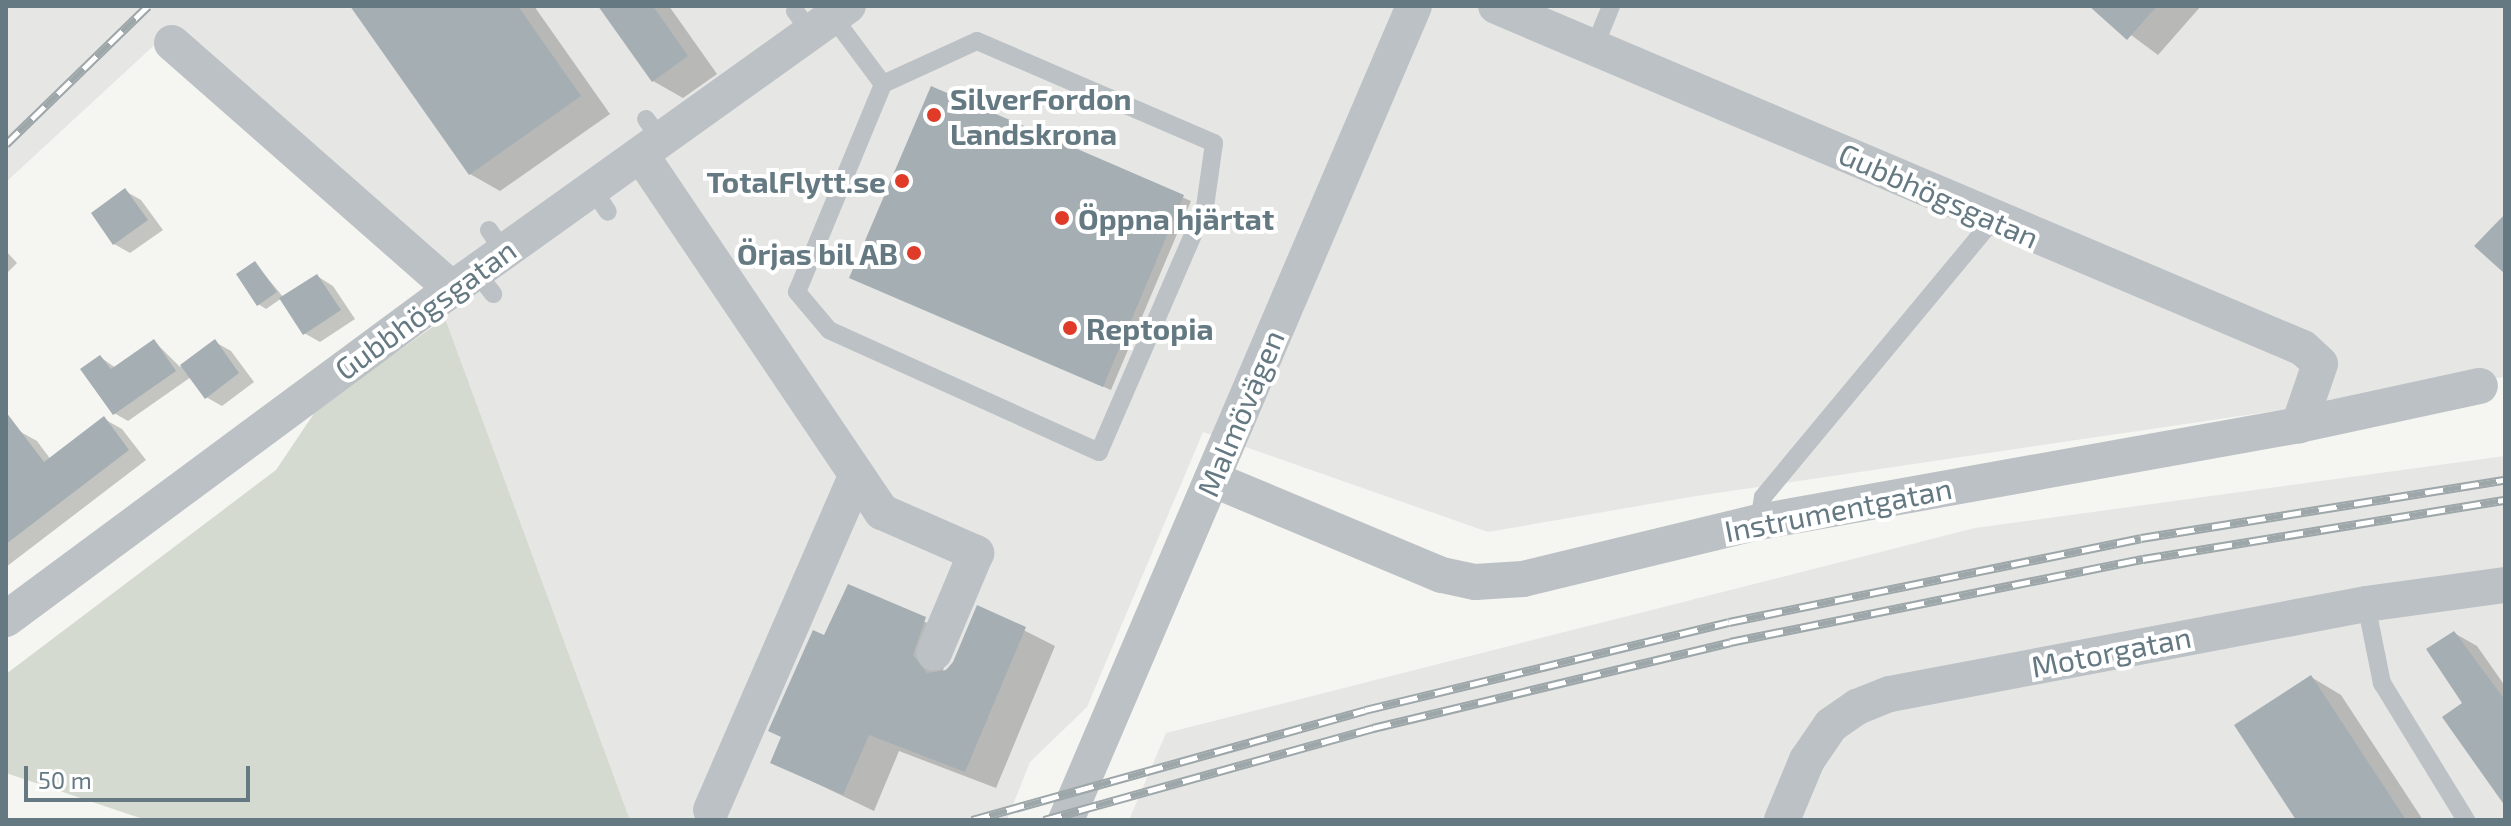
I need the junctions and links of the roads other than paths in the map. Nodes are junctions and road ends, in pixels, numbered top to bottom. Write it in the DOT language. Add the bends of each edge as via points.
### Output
graph roads {
  1 [pos="1414,6"];
  2 [pos="1496,6"];
  3 [pos="1611,6"];
  4 [pos="822,17"];
  5 [pos="172,43"];
  6 [pos="1594,48"];
  7 [pos="883,84"];
  8 [pos="649,138"];
  9 [pos="1993,220"];
  10 [pos="483,267"];
  11 [pos="2492,383"];
  12 [pos="2299,425"];
  13 [pos="857,475"];
  14 [pos="1212,479"];
  15 [pos="1759,522"];
  16 [pos="2505,585"];
  17 [pos="2366,604"];
  18 [pos="6,619"];
  19 [pos="934,653"];
  20 [pos="711,810"];
  21 [pos="1066,820"];
  22 [pos="1782,820"];
  23 [pos="2466,820"];
  1 -- 14 [label="street, Malmövägen"];
  2 -- 6 [label="street, Gubbhögsgatan"];
  3 -- 6 [label="lane"];
  4 -- 7 [label="lane"];
  4 -- 8 [label="street, Gubbhögsgatan"];
  5 -- 10 [label="street"];
  6 -- 9 [label="street, Gubbhögsgatan"];
  7 -- 7 [label="lane" via="977,41 1214,143 1205,207 1099,452 829,330 797,292"];
  8 -- 10 [label="street, Gubbhögsgatan" via="601,200"];
  8 -- 13 [label="street"];
  9 -- 12 [label="street, Gubbhögsgatan" via="2303,348 2320,364"];
  9 -- 15 [label="lane" via="1763,497"];
  10 -- 18 [label="street, Gubbhögsgatan"];
  11 -- 12 [label="street, Instrumentgatan"];
  12 -- 15 [label="street, Instrumentgatan"];
  13 -- 19 [label="street" via="882,512 976,553"];
  13 -- 20 [label="street"];
  14 -- 15 [label="street, Instrumentgatan" via="1442,575 1475,582 1523,579"];
  14 -- 21 [label="street, Malmövägen"];
  16 -- 17 [label="street, Motorgatan"];
  17 -- 22 [label="street, Motorgatan" via="1890,694 1831,725 1807,760"];
  17 -- 23 [label="lane" via="2382,683"];
}
